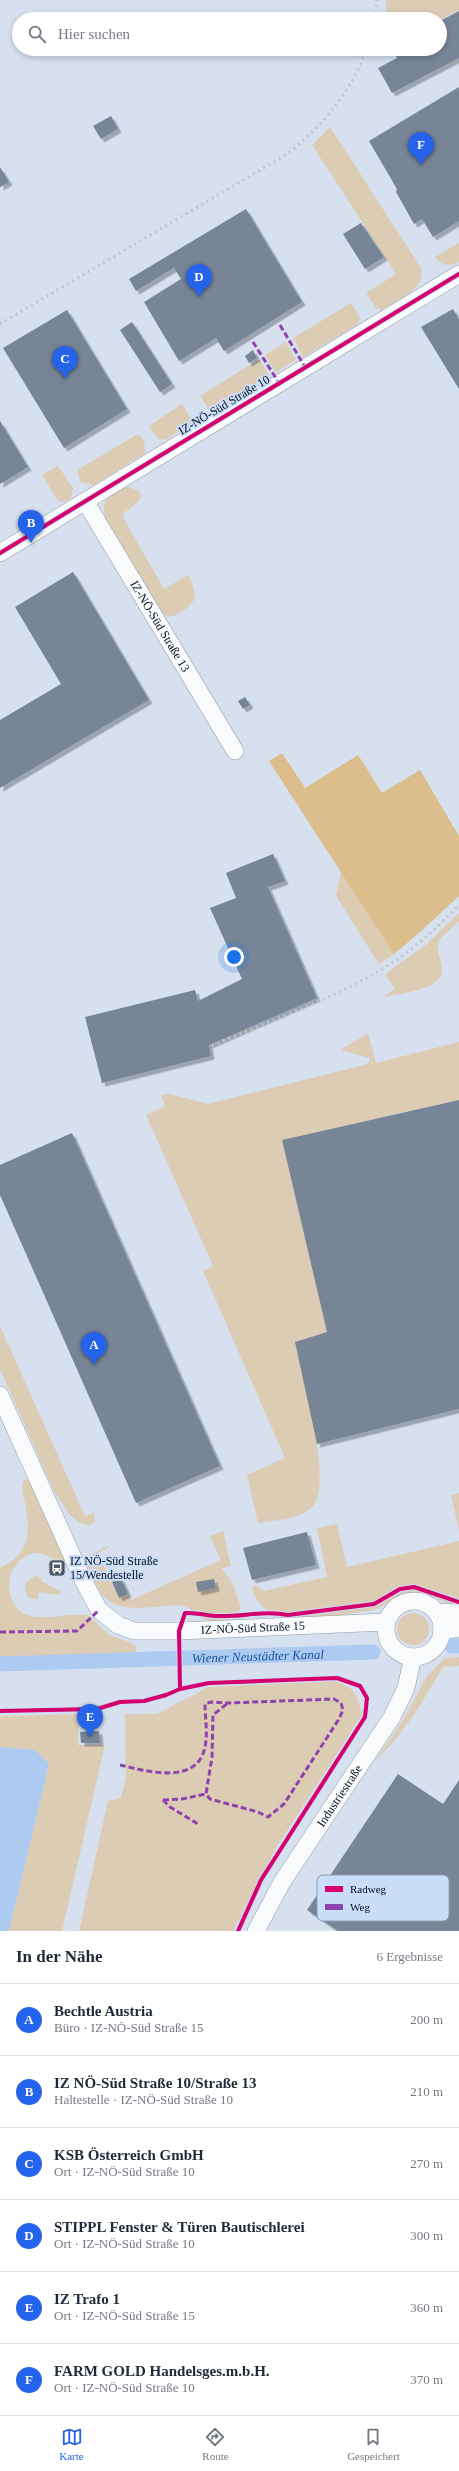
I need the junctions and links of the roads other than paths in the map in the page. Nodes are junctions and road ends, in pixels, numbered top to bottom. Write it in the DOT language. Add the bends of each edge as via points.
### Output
graph roads {
  1 [pos="459,274"];
  2 [pos="85,501"];
  3 [pos="0,553"];
  4 [pos="235,751"];
  5 [pos="0,1395"];
  6 [pos="437,1612"];
  7 [pos="459,1613"];
  8 [pos="386,1622"];
  9 [pos="459,1628"];
  10 [pos="442,1631"];
  11 [pos="413,1657"];
  12 [pos="256,1931"];
  1 -- 2 [label="street, IZ-NÖ-Süd Straße 10"];
  2 -- 3 [label="street, IZ-NÖ-Süd Straße 10"];
  2 -- 4 [label="street, IZ-NÖ-Süd Straße 13"];
  5 -- 8 [label="street, IZ-NÖ-Süd Straße 15" via="83,1580 99,1610 118,1625 141,1631"];
  6 -- 7 [label="street"];
  6 -- 8 [label="street" via="419,1600 408,1601 390,1612"];
  6 -- 10 [label="street"];
  8 -- 11 [label="street" via="386,1635 391,1646 401,1654"];
  9 -- 10 [label="street"];
  10 -- 11 [label="street" via="433,1650 424,1656"];
  11 -- 12 [label="street, Industriestraße" via="406,1688 392,1717 282,1882"];
}
